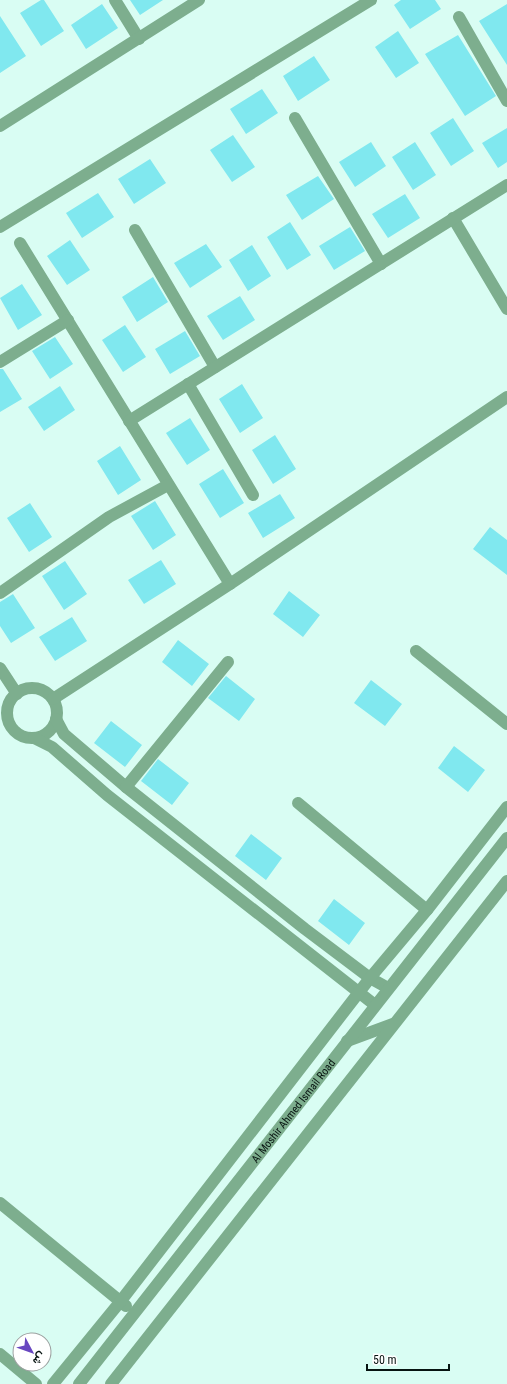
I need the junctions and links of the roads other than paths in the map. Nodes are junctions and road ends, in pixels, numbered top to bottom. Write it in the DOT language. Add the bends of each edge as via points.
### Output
graph roads {
  1 [pos="115,0"];
  2 [pos="199,0"];
  3 [pos="371,0"];
  4 [pos="459,17"];
  5 [pos="139,39"];
  6 [pos="507,101"];
  7 [pos="295,118"];
  8 [pos="0,126"];
  9 [pos="507,185"];
  10 [pos="453,218"];
  11 [pos="0,227"];
  12 [pos="135,230"];
  13 [pos="20,243"];
  14 [pos="381,264"];
  15 [pos="507,309"];
  16 [pos="68,320"];
  17 [pos="0,362"];
  18 [pos="215,367"];
  19 [pos="188,384"];
  20 [pos="507,397"];
  21 [pos="129,421"];
  22 [pos="168,485"];
  23 [pos="253,495"];
  24 [pos="230,584"];
  25 [pos="0,593"];
  26 [pos="416,651"];
  27 [pos="228,662"];
  28 [pos="0,668"];
  29 [pos="17,694"];
  30 [pos="53,699"];
  31 [pos="56,719"];
  32 [pos="507,724"];
  33 [pos="5,727"];
  34 [pos="34,738"];
  35 [pos="126,787"];
  36 [pos="298,802"];
  37 [pos="507,807"];
  38 [pos="507,838"];
  39 [pos="507,881"];
  40 [pos="427,910"];
  41 [pos="370,978"];
  42 [pos="388,988"];
  43 [pos="358,994"];
  44 [pos="375,1005"];
  45 [pos="394,1023"];
  46 [pos="347,1041"];
  47 [pos="0,1203"];
  48 [pos="120,1302"];
  49 [pos="134,1314"];
  50 [pos="0,1354"];
  51 [pos="36,1384"];
  52 [pos="53,1384"];
  53 [pos="79,1384"];
  54 [pos="111,1384"];
  1 -- 5 [label="street"];
  2 -- 5 [label="street"];
  3 -- 11 [label="street"];
  4 -- 6 [label="street"];
  5 -- 8 [label="street"];
  7 -- 14 [label="street"];
  9 -- 10 [label="street"];
  10 -- 14 [label="street"];
  10 -- 15 [label="street"];
  12 -- 18 [label="street"];
  13 -- 16 [label="street"];
  14 -- 18 [label="street"];
  16 -- 17 [label="street"];
  16 -- 21 [label="street"];
  18 -- 19 [label="street"];
  19 -- 21 [label="street"];
  19 -- 23 [label="street"];
  20 -- 24 [label="street"];
  21 -- 22 [label="street"];
  22 -- 24 [label="street"];
  22 -- 25 [label="street" via="109,517"];
  24 -- 30 [label="street"];
  26 -- 32 [label="street"];
  27 -- 35 [label="street"];
  28 -- 29 [label="street"];
  29 -- 30 [label="street" via="26,689 36,688 46,692"];
  29 -- 33 [label="street" via="10,703"];
  30 -- 31 [label="street" via="57,709"];
  31 -- 34 [label="street" via="52,728 44,735"];
  31 -- 35 [label="street" via="64,734"];
  33 -- 34 [label="street"];
  34 -- 43 [label="street" via="52,747 107,795"];
  35 -- 41 [label="street"];
  36 -- 40 [label="street"];
  37 -- 40 [label="street"];
  38 -- 42 [label="street, Al Moshir Ahmed Ismail Road"];
  39 -- 45 [label="street"];
  40 -- 41 [label="street"];
  41 -- 42 [label="street"];
  41 -- 43 [label="street"];
  42 -- 44 [label="street, Al Moshir Ahmed Ismail Road"];
  43 -- 44 [label="street"];
  43 -- 48 [label="street"];
  44 -- 46 [label="street, Al Moshir Ahmed Ismail Road"];
  45 -- 46 [label="street"];
  45 -- 54 [label="street"];
  46 -- 49 [label="street, Al Moshir Ahmed Ismail Road"];
  47 -- 48 [label="street"];
  48 -- 49 [label="street"];
  48 -- 52 [label="street"];
  49 -- 53 [label="street, Al Moshir Ahmed Ismail Road"];
  50 -- 51 [label="street"];
}
